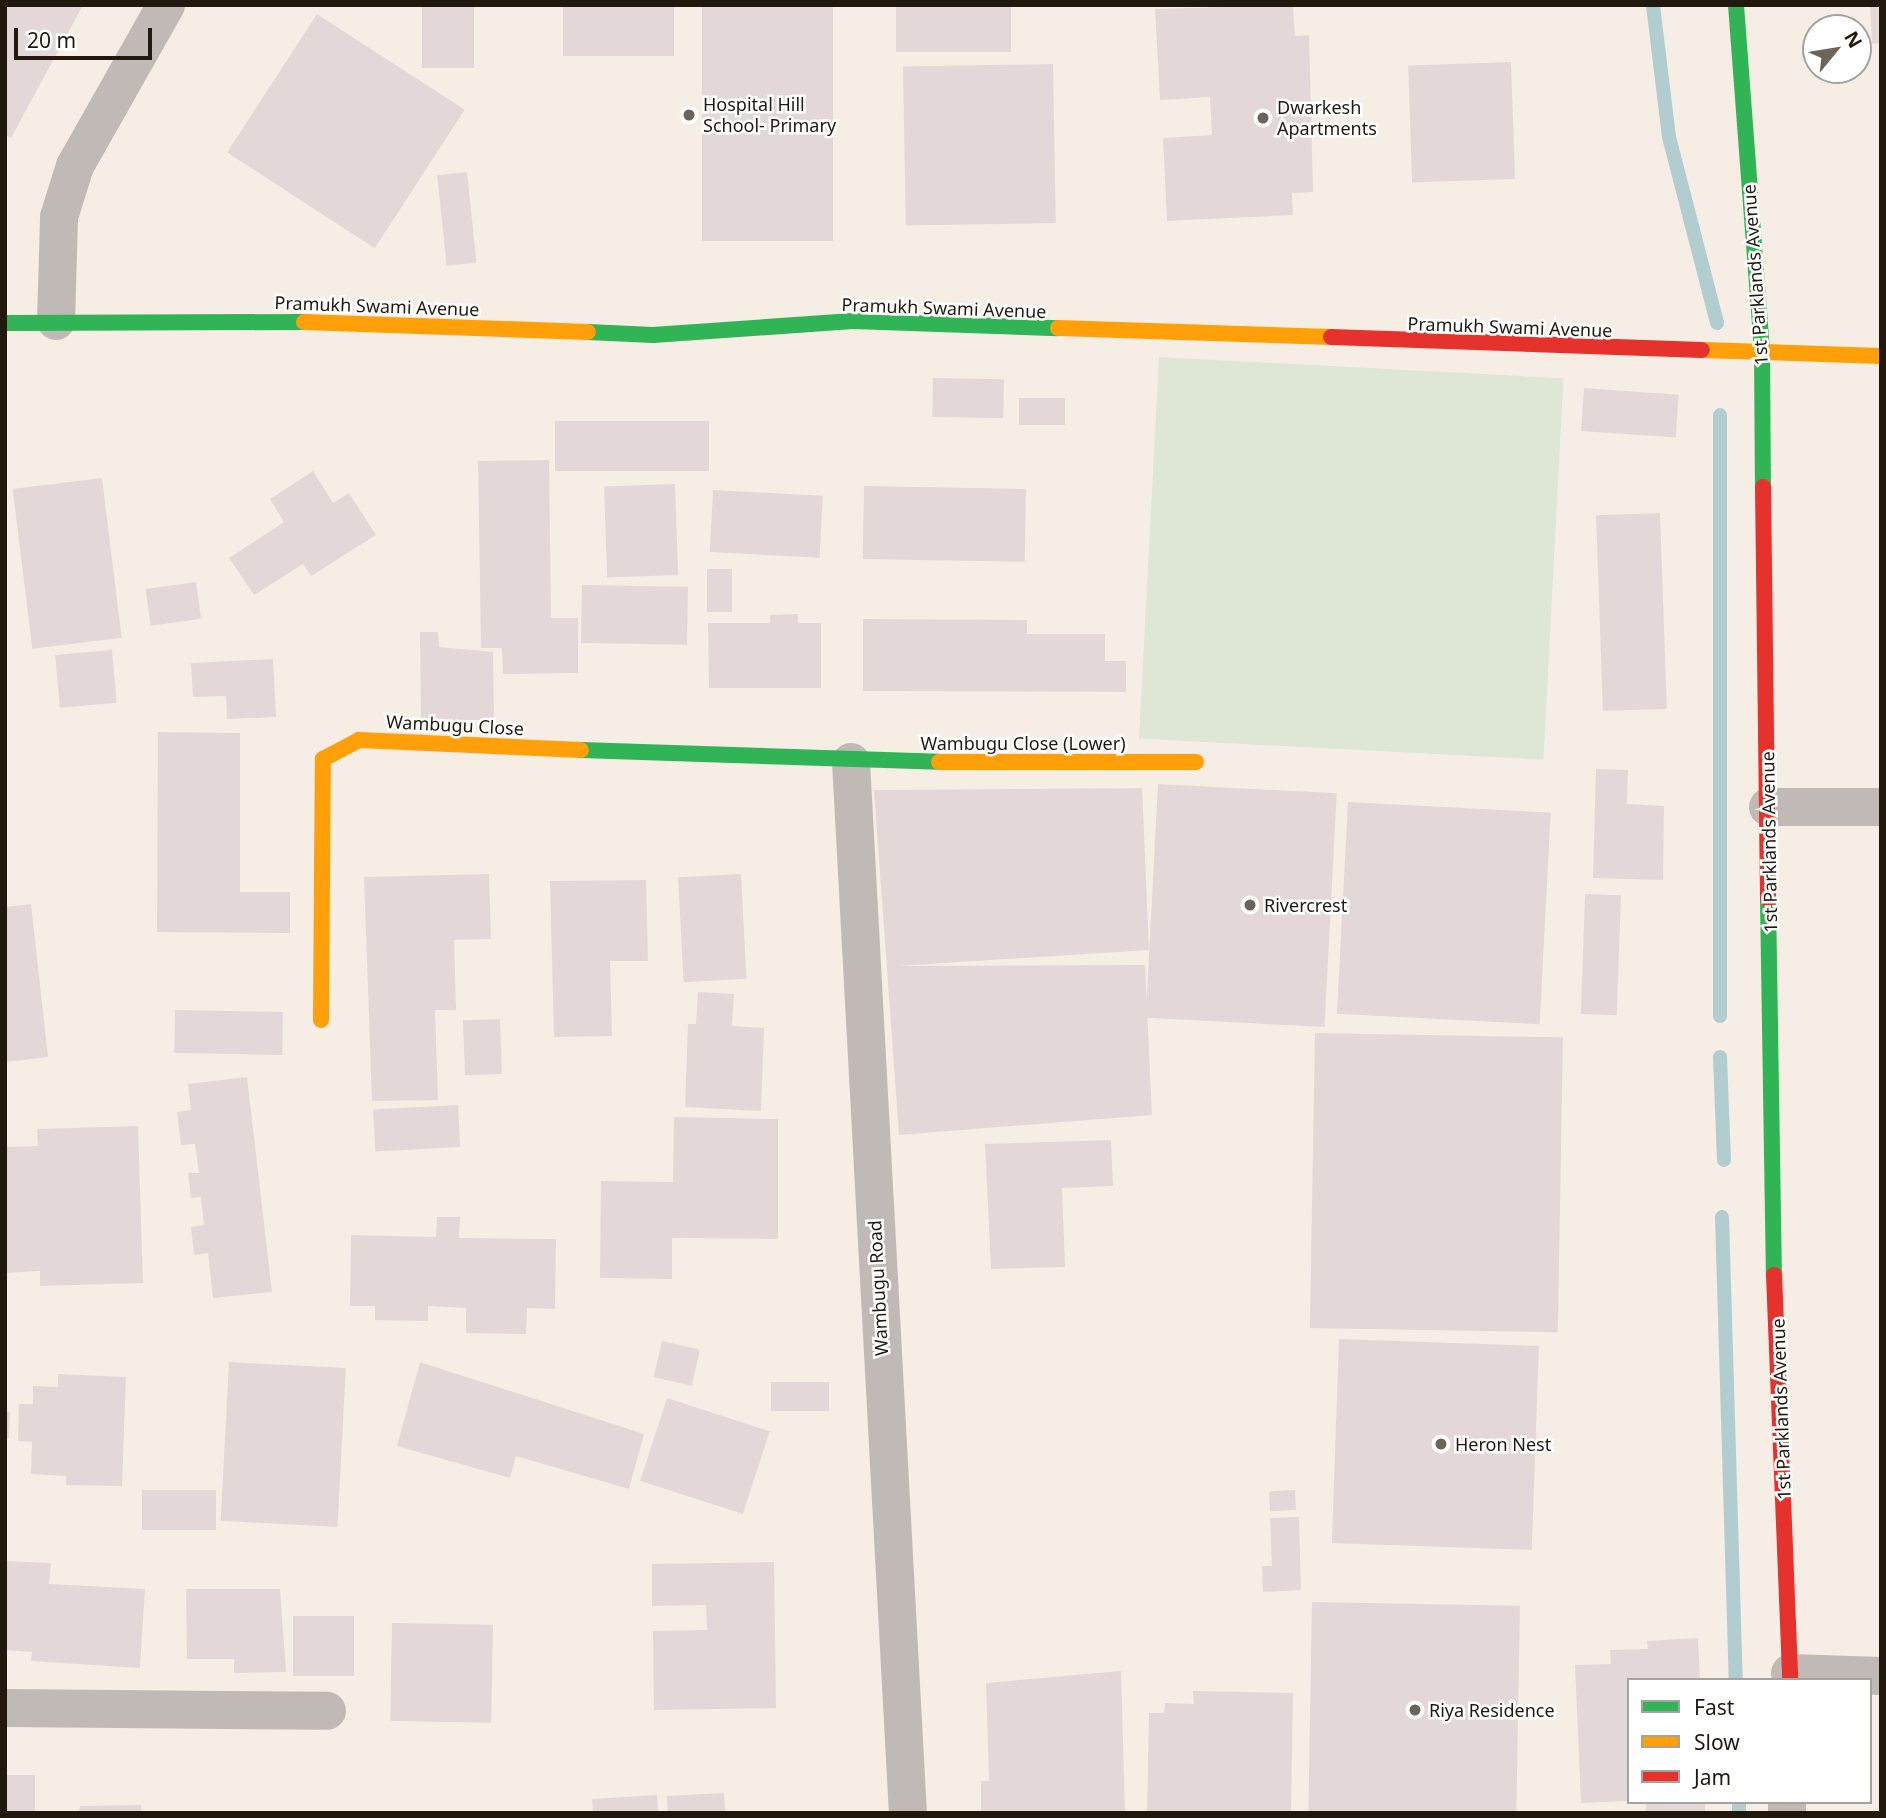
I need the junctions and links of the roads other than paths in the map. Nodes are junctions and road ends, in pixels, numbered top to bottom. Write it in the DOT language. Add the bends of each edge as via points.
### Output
graph roads {
  1 [pos="166,5"];
  2 [pos="1736,5"];
  3 [pos="56,321"];
  4 [pos="5,323"];
  5 [pos="1762,352"];
  6 [pos="1881,356"];
  7 [pos="851,762"];
  8 [pos="1196,762"];
  9 [pos="1768,807"];
  10 [pos="1881,807"];
  11 [pos="321,1020"];
  12 [pos="1881,1676"];
  13 [pos="1790,1677"];
  14 [pos="5,1708"];
  15 [pos="327,1711"];
  16 [pos="908,1813"];
  1 -- 3 [label="street" via="75,166 59,217"];
  2 -- 5 [label="street, 1st Parklands Avenue"];
  3 -- 4 [label="street, Pramukh Swami Avenue"];
  3 -- 5 [label="street, Pramukh Swami Avenue" via="653,335 853,321"];
  5 -- 6 [label="street, Pramukh Swami Avenue"];
  5 -- 9 [label="street, 1st Parklands Avenue"];
  7 -- 8 [label="street, Wambugu Close (Lower)"];
  7 -- 11 [label="street, Wambugu Close" via="359,740 338,748 323,759"];
  7 -- 16 [label="street, Wambugu Road"];
  9 -- 10 [label="street"];
  9 -- 13 [label="street, 1st Parklands Avenue" via="1771,1190"];
  12 -- 13 [label="street"];
  14 -- 15 [label="street"];
}
